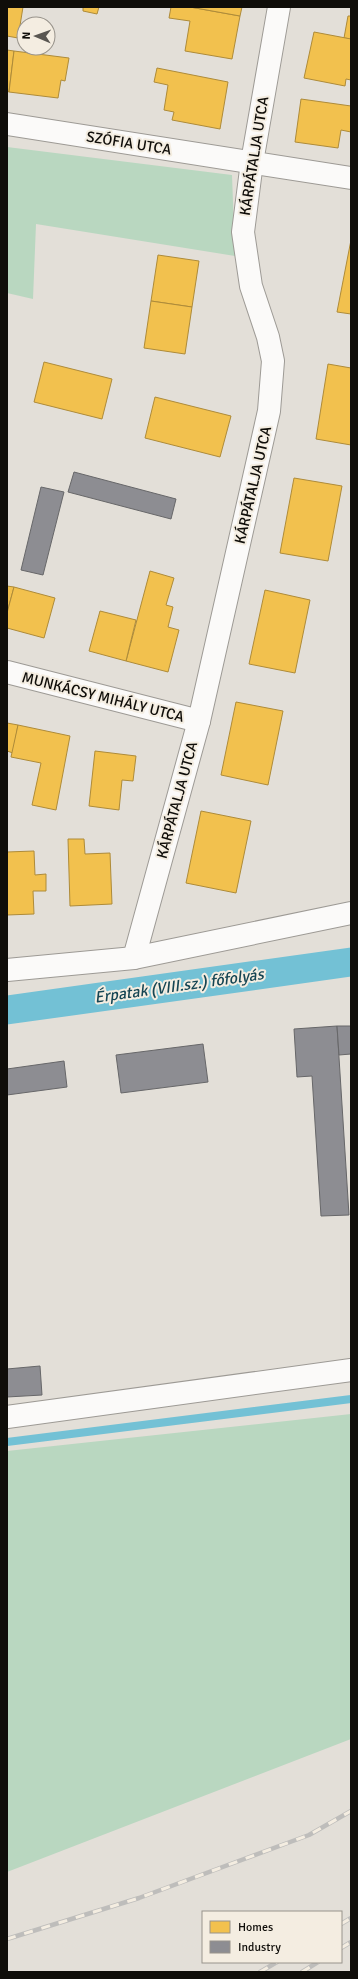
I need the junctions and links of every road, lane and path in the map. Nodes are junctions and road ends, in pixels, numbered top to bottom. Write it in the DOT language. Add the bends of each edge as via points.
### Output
graph roads {
  1 [pos="280,7"];
  2 [pos="7,124"];
  3 [pos="252,162"];
  4 [pos="351,178"];
  5 [pos="7,672"];
  6 [pos="199,721"];
  7 [pos="351,913"];
  8 [pos="134,958"];
  9 [pos="7,970"];
  10 [pos="351,1370"];
  11 [pos="7,1417"];
  1 -- 3 [label="street, KÁRPÁTALJA UTCA"];
  2 -- 3 [label="street, SZÓFIA UTCA"];
  3 -- 4 [label="street, SZÓFIA UTCA"];
  3 -- 6 [label="street, KÁRPÁTALJA UTCA" via="243,232 251,286 273,361 270,411"];
  5 -- 6 [label="street, MUNKÁCSY MIHÁLY UTCA"];
  6 -- 8 [label="street, KÁRPÁTALJA UTCA"];
  7 -- 8 [label="street"];
  8 -- 9 [label="street"];
  10 -- 11 [label="street"];
}
